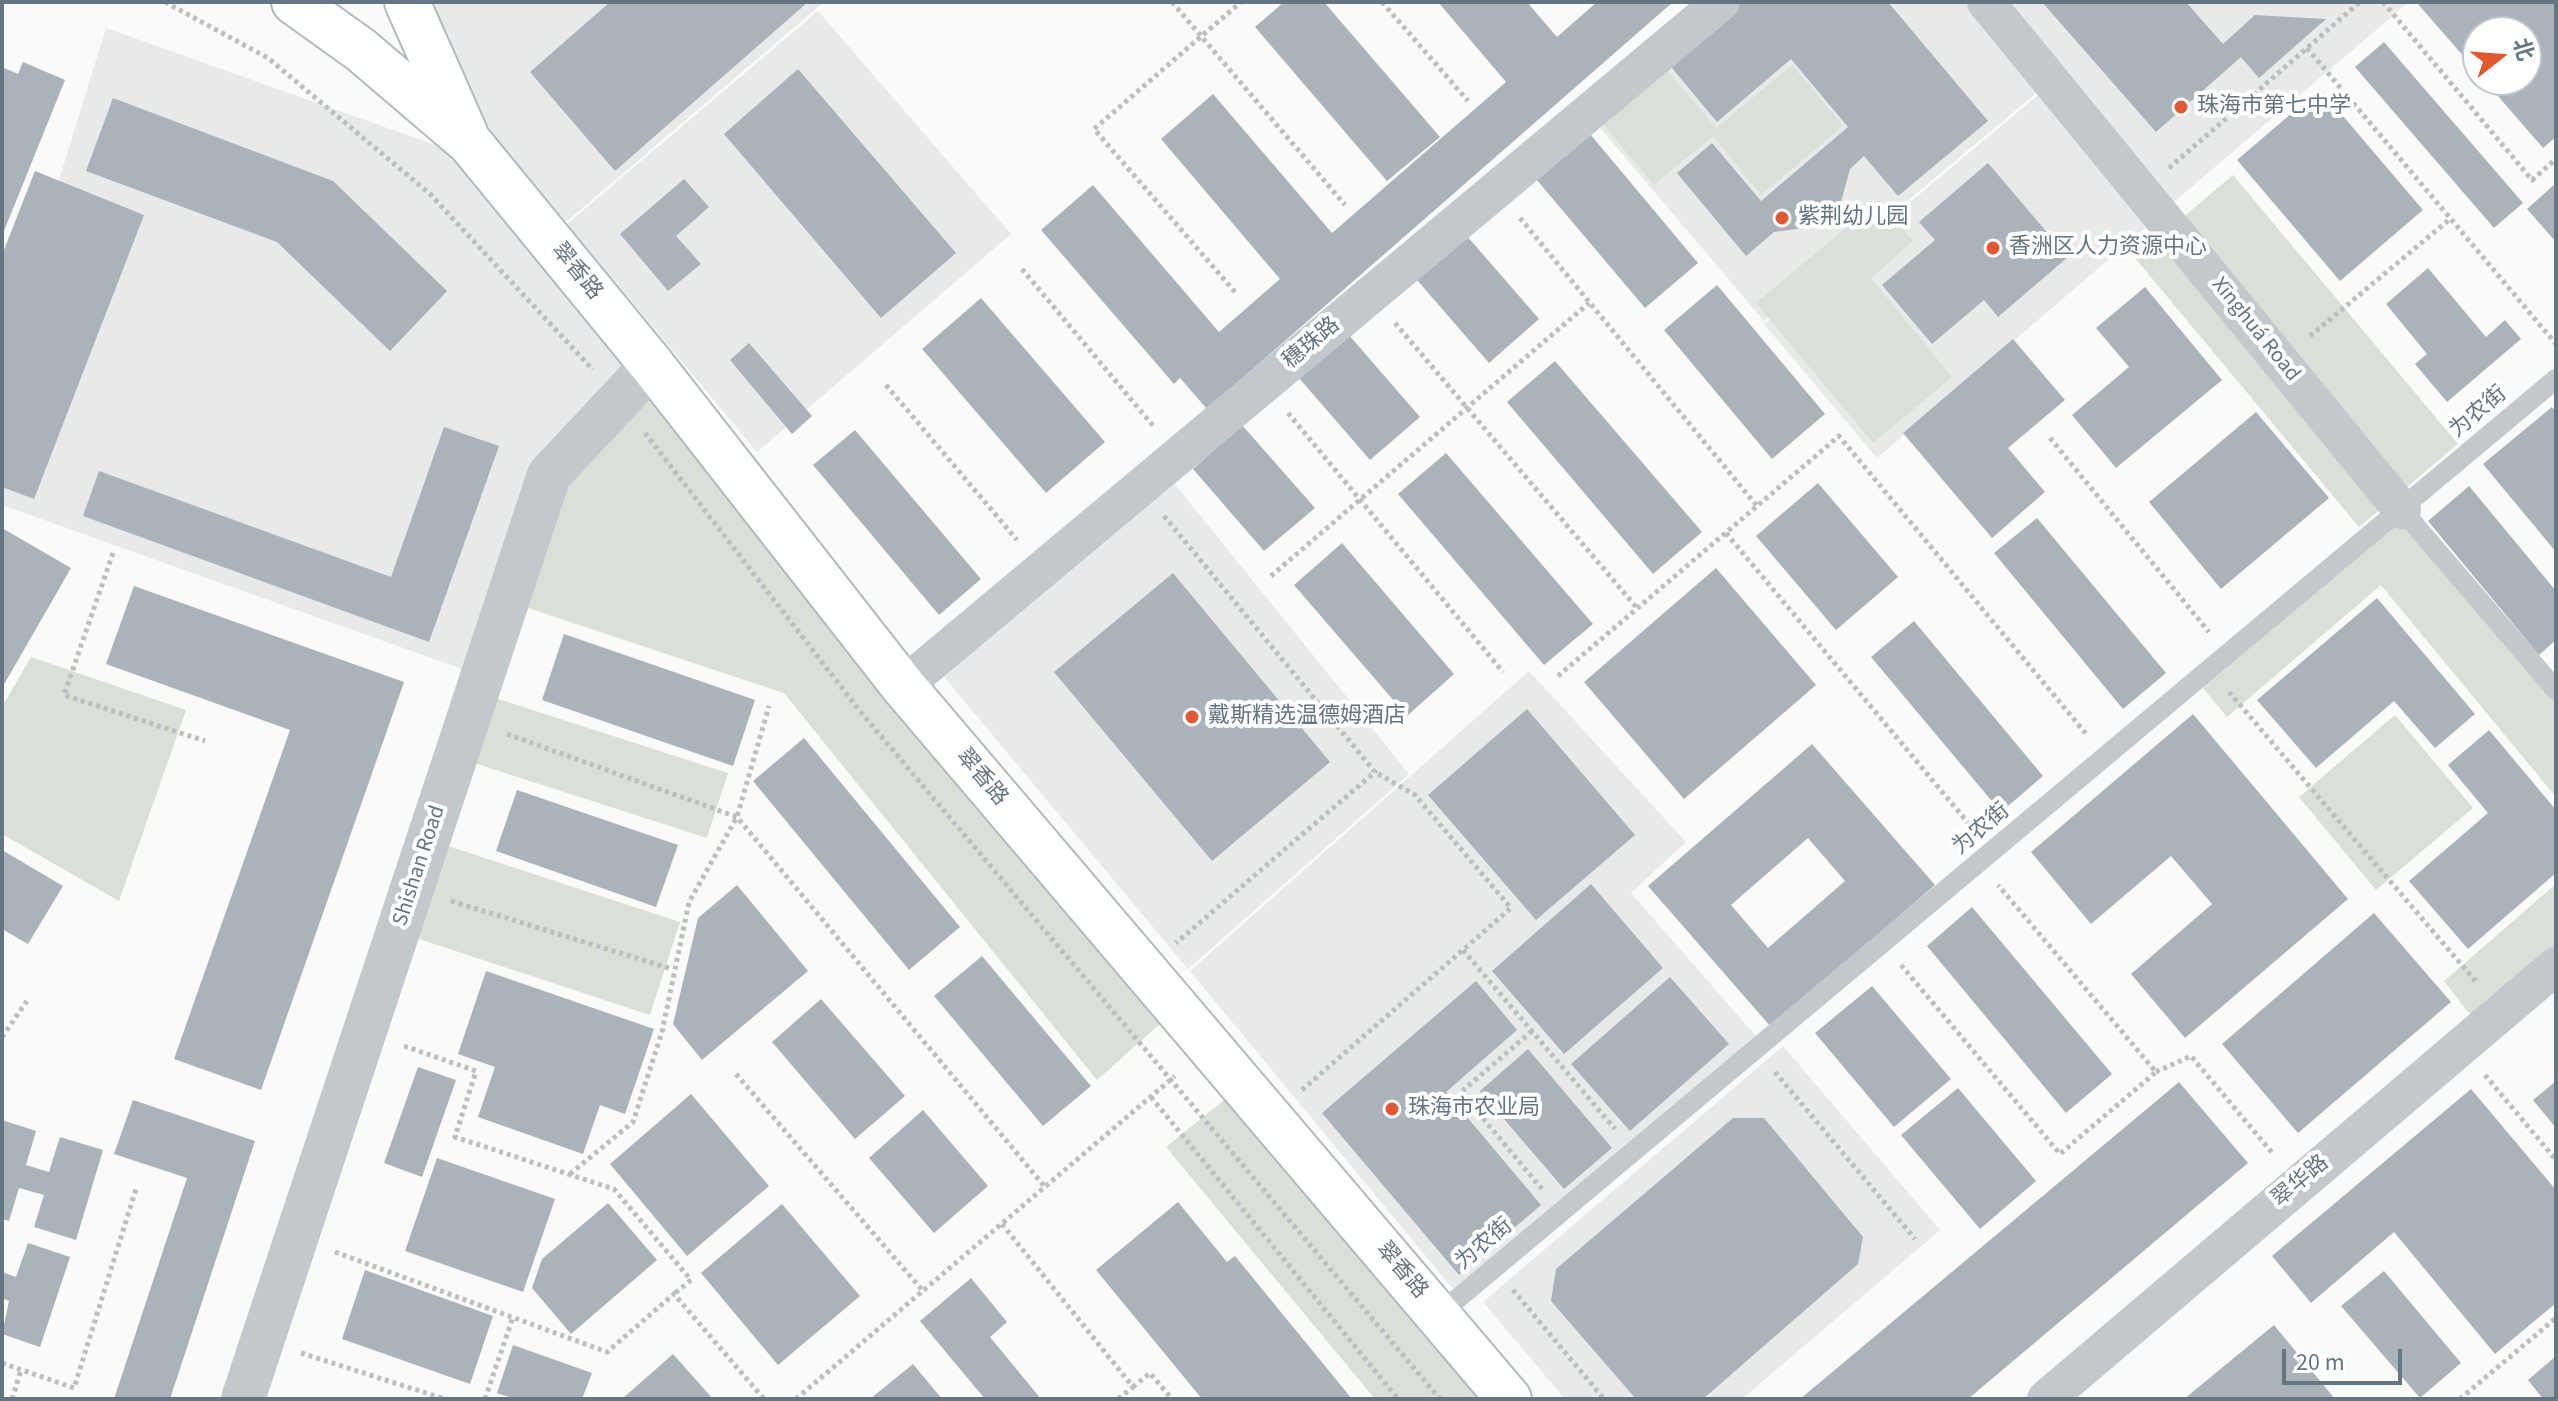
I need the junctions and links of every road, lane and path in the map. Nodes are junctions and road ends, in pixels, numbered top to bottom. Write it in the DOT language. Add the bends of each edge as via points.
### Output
graph roads {
  1 [pos="165,2"];
  2 [pos="294,2"];
  3 [pos="407,2"];
  4 [pos="1172,2"];
  5 [pos="1241,2"];
  6 [pos="1382,2"];
  7 [pos="1721,2"];
  8 [pos="1986,2"];
  9 [pos="2351,2"];
  10 [pos="2360,2"];
  11 [pos="2383,2"];
  12 [pos="1201,36"];
  13 [pos="2307,48"];
  14 [pos="1468,101"];
  15 [pos="470,143"];
  16 [pos="2556,159"];
  17 [pos="1497,190"];
  18 [pos="2141,192"];
  19 [pos="1345,205"];
  20 [pos="2450,219"];
  21 [pos="1022,269"];
  22 [pos="1235,292"];
  23 [pos="1371,294"];
  24 [pos="1589,303"];
  25 [pos="2556,344"];
  26 [pos="2280,361"];
  27 [pos="652,365"];
  28 [pos="2556,379"];
  29 [pos="886,385"];
  30 [pos="1264,385"];
  31 [pos="620,400"];
  32 [pos="1467,407"];
  33 [pos="2050,438"];
  34 [pos="1178,456"];
  35 [pos="1140,488"];
  36 [pos="1359,499"];
  37 [pos="1757,506"];
  38 [pos="2402,510"];
  39 [pos="1726,533"];
  40 [pos="113,553"];
  41 [pos="1042,570"];
  42 [pos="1271,576"];
  43 [pos="1638,608"];
  44 [pos="2228,655"];
  45 [pos="2210,670"];
  46 [pos="1503,672"];
  47 [pos="1558,676"];
  48 [pos="903,686"];
  49 [pos="2556,690"];
  50 [pos="769,706"];
  51 [pos="468,720"];
  52 [pos="205,741"];
  53 [pos="2106,758"];
  54 [pos="1375,772"];
  55 [pos="737,817"];
  56 [pos="1986,858"];
  57 [pos="412,889"];
  58 [pos="1883,944"];
  59 [pos="1463,950"];
  60 [pos="2556,966"];
  61 [pos="672,969"];
  62 [pos="1145,970"];
  63 [pos="27,1001"];
  64 [pos="2502,1012"];
  65 [pos="1532,1031"];
  66 [pos="365,1032"];
  67 [pos="2,1037"];
  68 [pos="1209,1046"];
  69 [pos="2462,1046"];
  70 [pos="2156,1072"];
  71 [pos="736,1074"];
  72 [pos="1173,1078"];
  73 [pos="1762,1080"];
  74 [pos="1151,1097"];
  75 [pos="1270,1118"];
  76 [pos="1634,1152"];
  77 [pos="2556,1160"];
  78 [pos="570,1174"];
  79 [pos="2299,1184"];
  80 [pos="1045,1187"];
  81 [pos="136,1189"];
  82 [pos="1561,1212"];
  83 [pos="1002,1224"];
  84 [pos="296,1238"];
  85 [pos="1915,1239"];
  86 [pos="1524,1280"];
  87 [pos="923,1291"];
  88 [pos="674,1294"];
  89 [pos="1438,1315"];
  90 [pos="513,1317"];
  91 [pos="2556,1318"];
  92 [pos="262,1340"];
  93 [pos="2,1363"];
  94 [pos="21,1370"];
  95 [pos="1133,1387"];
  96 [pos="12,1399"];
  97 [pos="243,1399"];
  98 [pos="445,1399"];
  99 [pos="485,1399"];
  100 [pos="764,1399"];
  101 [pos="796,1399"];
  102 [pos="1118,1399"];
  103 [pos="1172,1399"];
  104 [pos="1398,1399"];
  105 [pos="1440,1399"];
  106 [pos="1509,1399"];
  107 [pos="1604,1399"];
  108 [pos="2046,1399"];
  109 [pos="2460,1399"];
  1 -- 31 [label="path" via="268,58 430,194"];
  2 -- 15 [label="main road" via="361,50"];
  3 -- 15 [label="main road"];
  4 -- 12 [label="path"];
  5 -- 12 [label="path"];
  6 -- 14 [label="path"];
  7 -- 17 [label="street, 穗珠路"];
  8 -- 18 [label="street, Xīnghuá Road"];
  9 -- 10 [label="path"];
  10 -- 13 [label="path"];
  11 -- 16 [label="path" via="2532,180"];
  12 -- 19 [label="path"];
  12 -- 22 [label="path" via="1094,129"];
  13 -- 18 [label="path"];
  13 -- 20 [label="path"];
  15 -- 27 [label="main road, 翠香路"];
  17 -- 23 [label="street, 穗珠路"];
  17 -- 24 [label="path"];
  18 -- 26 [label="street, Xīnghuá Road"];
  20 -- 25 [label="path"];
  20 -- 26 [label="path"];
  21 -- 34 [label="path"];
  23 -- 30 [label="street, 穗珠路"];
  23 -- 32 [label="path"];
  24 -- 32 [label="path"];
  24 -- 37 [label="path"];
  26 -- 38 [label="street, Xīnghuá Road"];
  27 -- 31 [label="street, Shishan Road"];
  27 -- 48 [label="main road, 翠香路"];
  28 -- 38 [label="lane, 为农街"];
  29 -- 41 [label="path"];
  30 -- 34 [label="street, 穗珠路"];
  30 -- 36 [label="path"];
  31 -- 51 [label="street, Shishan Road" via="549,475"];
  31 -- 72 [label="path" via="859,710"];
  32 -- 36 [label="path"];
  32 -- 43 [label="path"];
  33 -- 44 [label="path"];
  34 -- 35 [label="street, 穗珠路"];
  35 -- 41 [label="street, 穗珠路"];
  35 -- 54 [label="path"];
  36 -- 42 [label="path"];
  36 -- 46 [label="path"];
  37 -- 39 [label="path"];
  37 -- 53 [label="path" via="1839,436"];
  38 -- 44 [label="lane, 为农街"];
  38 -- 49 [label="lane"];
  39 -- 43 [label="path"];
  39 -- 56 [label="path"];
  40 -- 52 [label="path" via="64,695"];
  41 -- 48 [label="street, 穗珠路"];
  43 -- 47 [label="path"];
  44 -- 45 [label="lane, 为农街"];
  45 -- 53 [label="lane, 为农街"];
  45 -- 64 [label="path"];
  48 -- 62 [label="main road, 翠香路"];
  50 -- 55 [label="path"];
  51 -- 55 [label="path"];
  51 -- 57 [label="street, Shishan Road"];
  53 -- 56 [label="lane, 为农街"];
  54 -- 59 [label="path" via="1415,795 1511,908"];
  54 -- 62 [label="path"];
  55 -- 61 [label="path" via="689,902"];
  55 -- 80 [label="path"];
  56 -- 58 [label="lane, 为农街"];
  56 -- 70 [label="path"];
  57 -- 61 [label="path"];
  57 -- 66 [label="street, Shishan Road"];
  58 -- 70 [label="path" via="2060,1154"];
  58 -- 76 [label="lane, 为农街"];
  59 -- 65 [label="path"];
  59 -- 75 [label="path"];
  60 -- 64 [label="street, 翠华路"];
  61 -- 78 [label="path" via="662,1032 633,1122"];
  62 -- 68 [label="main road, 翠香路"];
  63 -- 67 [label="path"];
  64 -- 69 [label="street, 翠华路"];
  65 -- 76 [label="path"];
  65 -- 82 [label="path" via="1461,1092"];
  66 -- 78 [label="path" via="476,1071 455,1137"];
  66 -- 84 [label="street, Shishan Road"];
  68 -- 72 [label="path"];
  68 -- 75 [label="main road, 翠香路"];
  69 -- 77 [label="path"];
  69 -- 79 [label="street, 翠华路"];
  70 -- 79 [label="path" via="2191,1056"];
  71 -- 87 [label="path"];
  72 -- 74 [label="path"];
  72 -- 105 [label="path"];
  73 -- 85 [label="path" via="1773,1070"];
  74 -- 80 [label="path"];
  74 -- 104 [label="path"];
  75 -- 89 [label="main road, 翠香路"];
  76 -- 82 [label="lane, 为农街"];
  78 -- 88 [label="path" via="614,1189 691,1280"];
  79 -- 108 [label="street, 翠华路"];
  80 -- 83 [label="path"];
  81 -- 94 [label="path" via="74,1388"];
  82 -- 89 [label="lane, 为农街"];
  83 -- 87 [label="path"];
  83 -- 95 [label="path"];
  84 -- 90 [label="path"];
  84 -- 92 [label="street, Shishan Road"];
  86 -- 107 [label="path" via="1512,1290"];
  87 -- 101 [label="path"];
  88 -- 90 [label="path" via="607,1352"];
  88 -- 100 [label="path"];
  89 -- 106 [label="main road, 翠香路"];
  90 -- 99 [label="path"];
  91 -- 109 [label="path"];
  92 -- 97 [label="street, Shishan Road"];
  92 -- 98 [label="path"];
  93 -- 94 [label="path"];
  94 -- 96 [label="path"];
  95 -- 102 [label="path"];
  95 -- 103 [label="path" via="1150,1373"];
}
